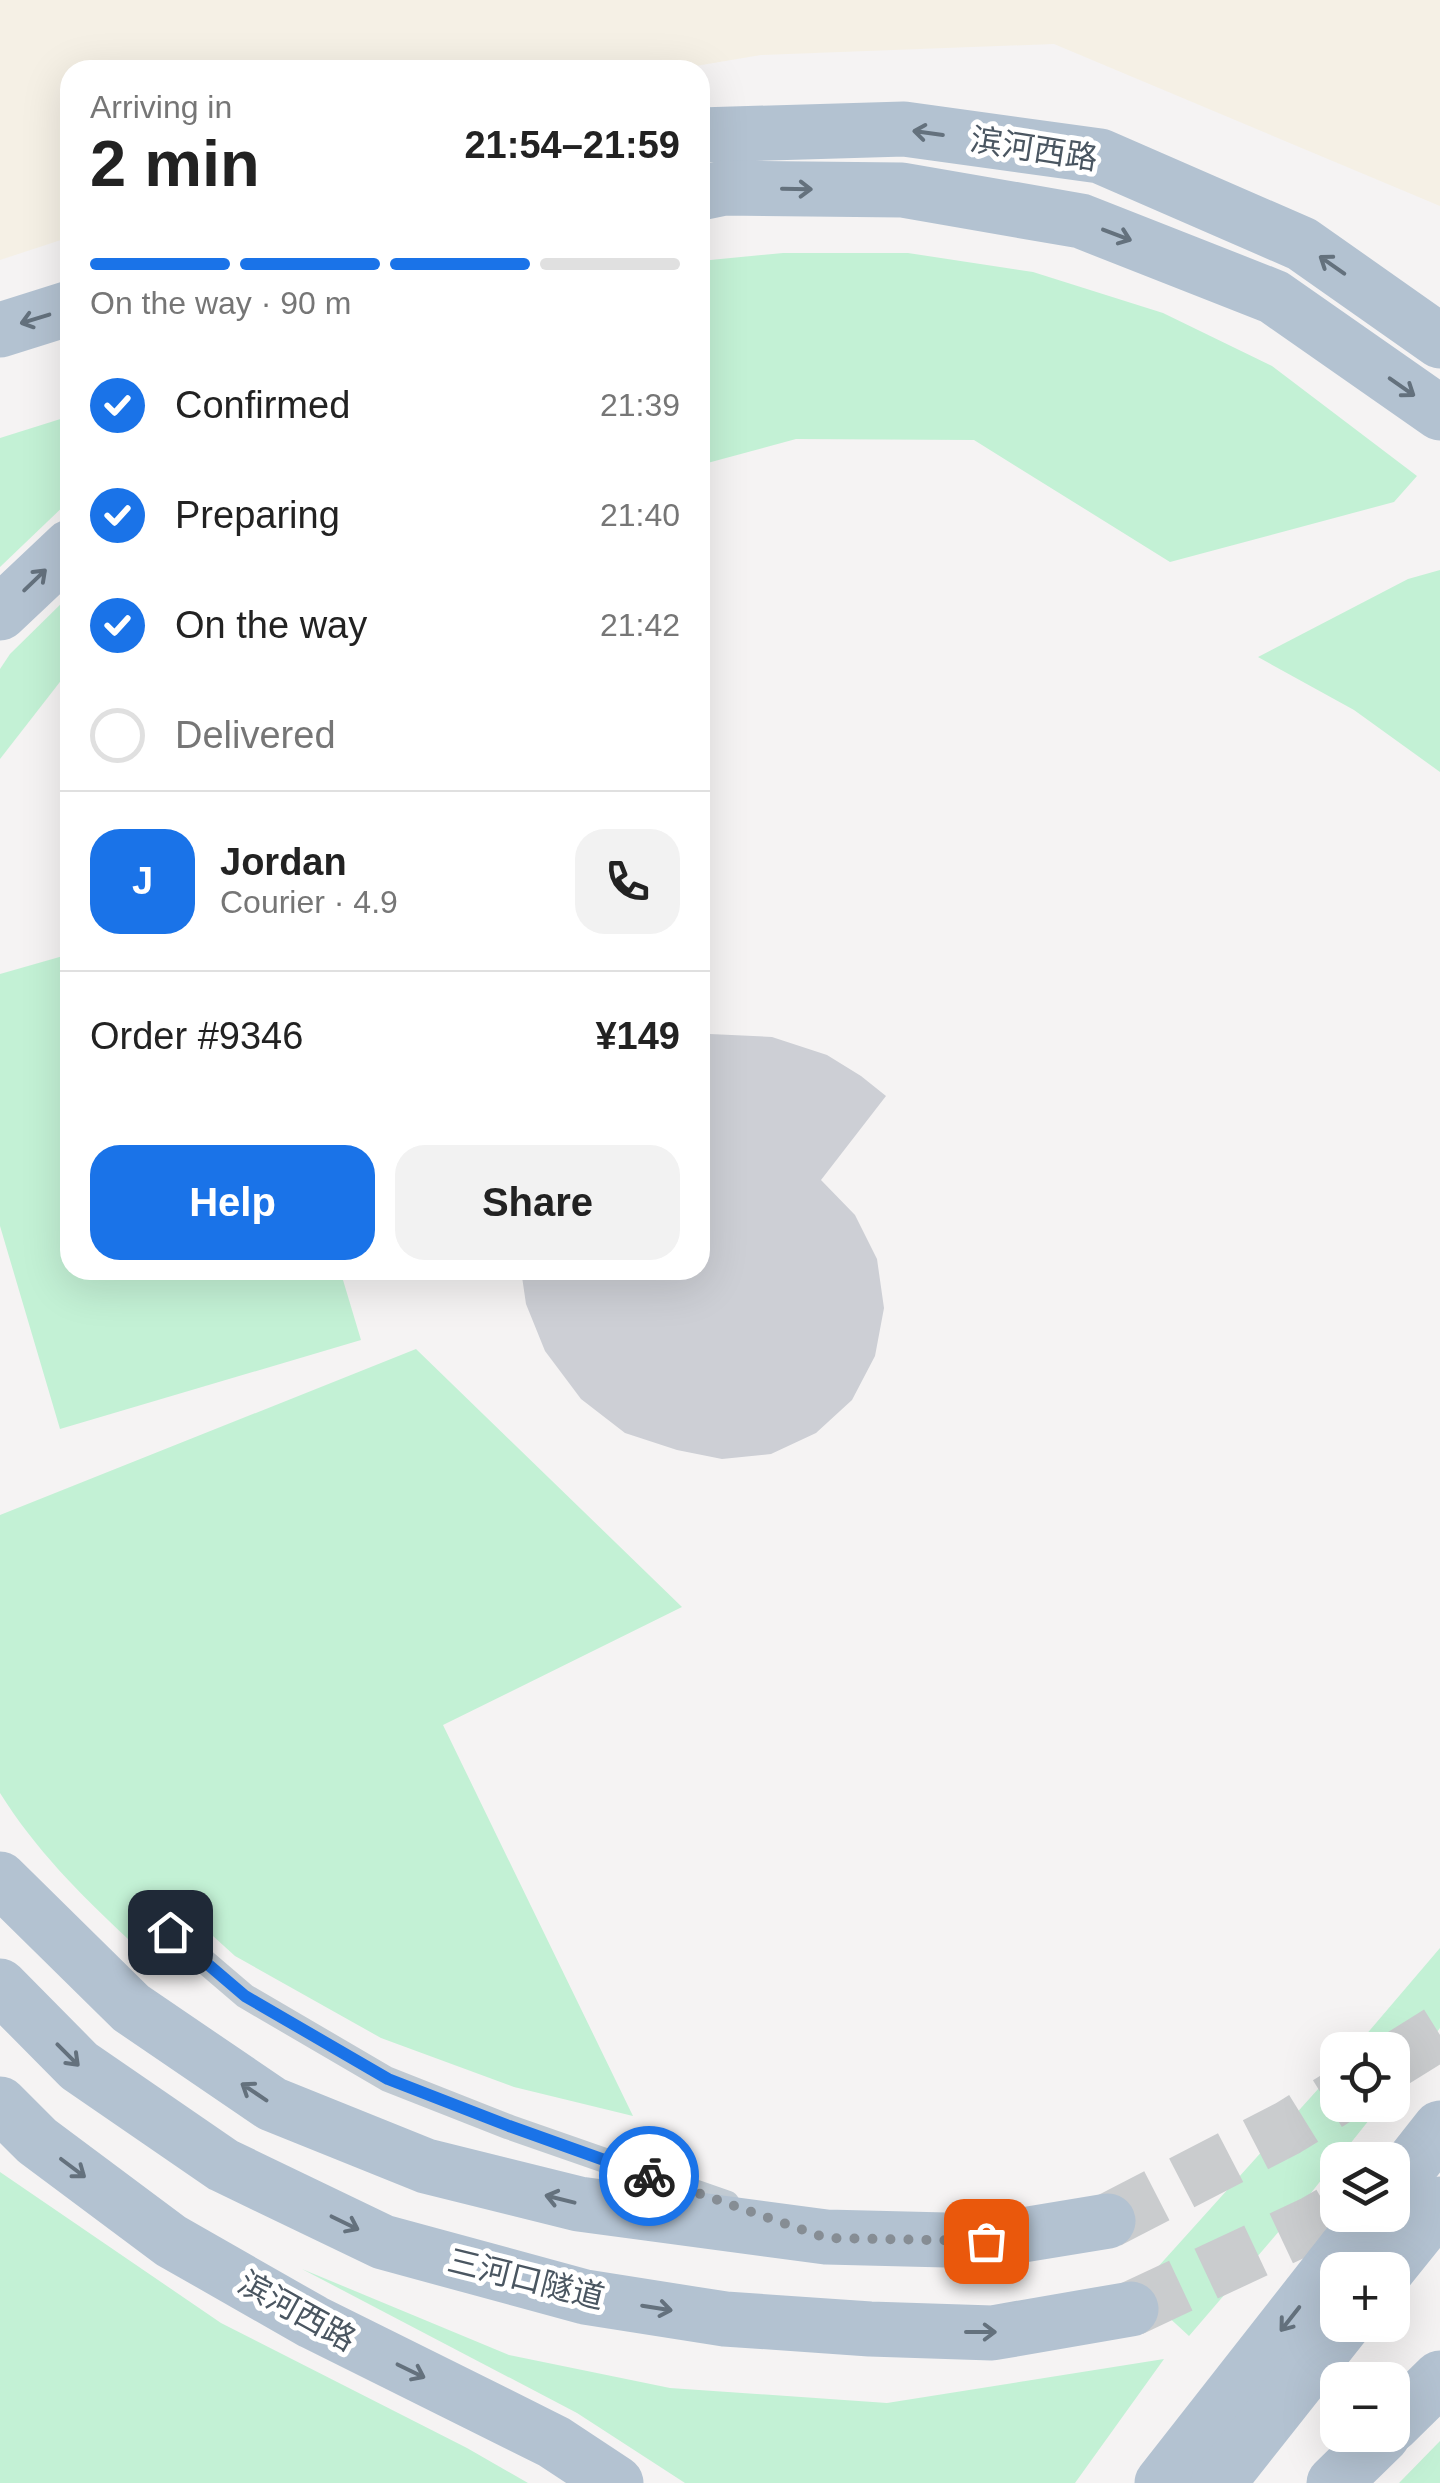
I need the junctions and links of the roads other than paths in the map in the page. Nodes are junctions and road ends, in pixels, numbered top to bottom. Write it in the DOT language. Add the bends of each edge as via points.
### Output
graph roads {
  1 [pos="710,135"];
  2 [pos="710,191"];
  3 [pos="60,311"];
  4 [pos="0,330"];
  5 [pos="1440,341"];
  6 [pos="1440,413"];
  7 [pos="60,556"];
  8 [pos="0,613"];
  9 [pos="0,1879"];
  10 [pos="170,1932"];
  11 [pos="0,1986"];
  12 [pos="0,2104"];
  13 [pos="1440,2128"];
  14 [pos="1410,2166"];
  15 [pos="1440,2204"];
  16 [pos="1108,2221"];
  17 [pos="1359,2232"];
  18 [pos="826,2238"];
  19 [pos="1401,2252"];
  20 [pos="1131,2310"];
  21 [pos="1330,2342"];
  22 [pos="1440,2378"];
  23 [pos="1410,2408"];
  24 [pos="1366,2452"];
  25 [pos="616,2483"];
  26 [pos="1162,2483"];
  27 [pos="1218,2483"];
  28 [pos="1334,2483"];
  5 -- 1 [label="main road, 滨河西路, one-way" via="1302,244 1100,156 904,130"];
  2 -- 6 [label="main road, one-way" via="902,190 1081,222 1274,297"];
  3 -- 4 [label="main road, one-way"];
  8 -- 7 [label="main road, one-way"];
  18 -- 9 [label="main road, one-way" via="579,2204 426,2166 272,2104 132,2008"];
  10 -- 18 [label="lane" via="245,1996 388,2079"];
  11 -- 20 [label="main road, 三河口隧道, one-way" via="79,2066 223,2165 383,2242 585,2297 725,2318 992,2334"];
  12 -- 25 [label="main road, 滨河西路, one-way" via="37,2141 171,2240 312,2322 554,2442"];
  13 -- 14 [label="main road"];
  15 -- 19 [label="main road"];
  16 -- 18 [label="main road" via="986,2241"];
  17 -- 26 [label="main road, one-way"];
  21 -- 27 [label="main road"];
  22 -- 23 [label="main road"];
  24 -- 28 [label="main road"];
}
